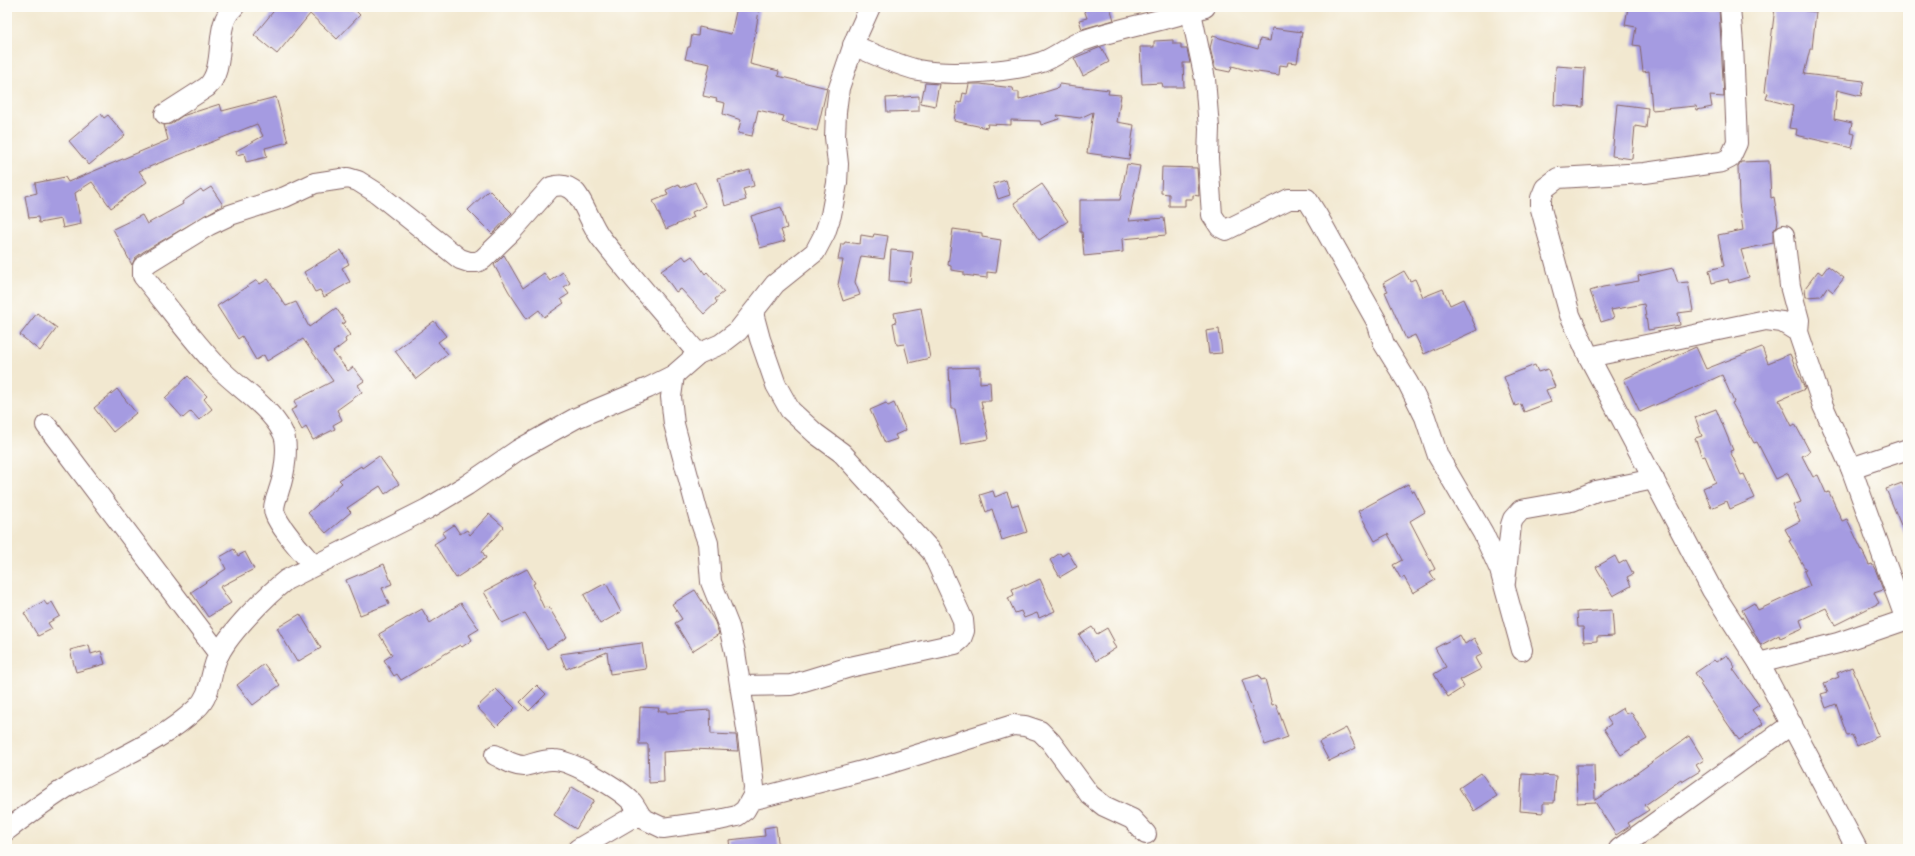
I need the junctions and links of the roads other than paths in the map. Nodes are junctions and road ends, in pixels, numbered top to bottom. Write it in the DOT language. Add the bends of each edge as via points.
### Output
graph roads {
  1 [pos="234,7"];
  2 [pos="870,7"];
  3 [pos="1730,7"];
  4 [pos="1198,10"];
  5 [pos="853,45"];
  6 [pos="164,114"];
  7 [pos="1784,235"];
  8 [pos="753,313"];
  9 [pos="1798,332"];
  10 [pos="698,354"];
  11 [pos="1589,358"];
  12 [pos="674,375"];
  13 [pos="46,425"];
  14 [pos="1908,448"];
  15 [pos="1851,468"];
  16 [pos="1654,479"];
  17 [pos="312,565"];
  18 [pos="1505,588"];
  19 [pos="1907,620"];
  20 [pos="1522,650"];
  21 [pos="219,654"];
  22 [pos="1759,663"];
  23 [pos="741,686"];
  24 [pos="1792,724"];
  25 [pos="495,755"];
  26 [pos="751,800"];
  27 [pos="642,818"];
  28 [pos="7,830"];
  29 [pos="1146,834"];
  30 [pos="578,849"];
  31 [pos="1619,849"];
  32 [pos="1857,849"];
  1 -- 6 [label="street" via="229,11 224,23 216,74 212,82"];
  2 -- 5 [label="street"];
  3 -- 11 [label="street" via="1737,143 1730,158 1722,162 1645,173 1558,178 1545,188 1541,198 1541,209 1551,253 1570,315"];
  4 -- 5 [label="street" via="1082,41 1043,61 999,70 918,70"];
  4 -- 18 [label="street" via="1209,128 1208,158 1212,215 1215,222 1226,230 1289,199 1307,199 1376,322 1384,344 1408,383 1438,456 1483,533 1500,570"];
  5 -- 8 [label="street" via="839,88 835,137 837,183 825,233 815,252 775,284"];
  7 -- 9 [label="street" via="1790,286 1799,320"];
  8 -- 10 [label="street" via="738,331 721,344"];
  8 -- 23 [label="street" via="776,384 790,410 842,453 932,552 963,620 964,631 961,639 955,644 850,667 791,685"];
  9 -- 11 [label="street" via="1782,322 1766,320"];
  9 -- 15 [label="street" via="1823,406"];
  10 -- 12 [label="street"];
  10 -- 17 [label="street" via="601,238 575,193 560,184 551,187 511,232 477,262 460,259 378,193 353,178 315,184 209,225 149,262 143,267 143,276 218,367 273,418 283,432 286,442 285,462 274,506 275,513"];
  11 -- 16 [label="street" via="1620,420"];
  12 -- 17 [label="street" via="576,418 518,450 427,509"];
  12 -- 23 [label="street" via="671,397 674,424 708,543 711,582 729,627"];
  13 -- 21 [label="street"];
  14 -- 15 [label="street"];
  15 -- 19 [label="street"];
  16 -- 18 [label="street" via="1596,492 1572,501 1521,510 1511,525"];
  16 -- 22 [label="street" via="1712,590"];
  17 -- 21 [label="street" via="286,580 272,592"];
  18 -- 20 [label="street"];
  19 -- 22 [label="street" via="1838,643"];
  21 -- 28 [label="street" via="208,693 198,708 176,726 72,784"];
  22 -- 24 [label="street"];
  23 -- 26 [label="street" via="754,787"];
  24 -- 31 [label="street"];
  24 -- 32 [label="street"];
  25 -- 27 [label="street" via="512,764 524,766 541,760 569,763 608,785 631,802"];
  26 -- 27 [label="street" via="745,810 737,816 719,820 662,828"];
  26 -- 29 [label="street" via="878,767 1013,726 1025,726 1040,731 1051,742 1090,795 1104,806 1132,818"];
  27 -- 30 [label="street" via="631,818"];
}
